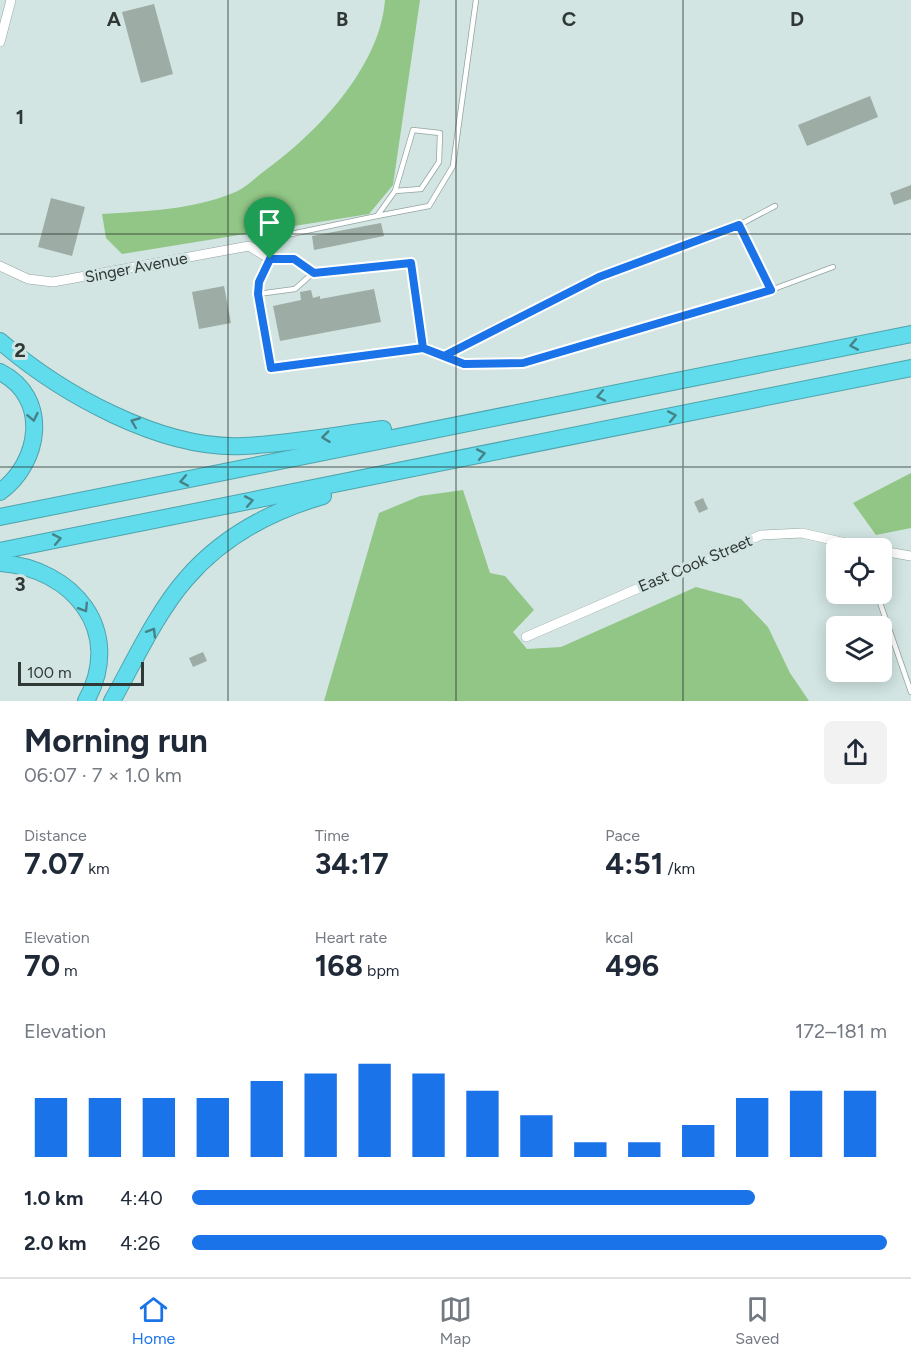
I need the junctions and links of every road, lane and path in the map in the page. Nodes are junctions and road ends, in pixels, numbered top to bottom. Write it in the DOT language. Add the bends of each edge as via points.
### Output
graph roads {
  1 [pos="11,0"];
  2 [pos="476,0"];
  3 [pos="0,42"];
  4 [pos="395,191"];
  5 [pos="775,206"];
  6 [pos="377,216"];
  7 [pos="739,225"];
  8 [pos="270,259"];
  9 [pos="0,266"];
  10 [pos="833,267"];
  11 [pos="314,273"];
  12 [pos="771,290"];
  13 [pos="258,294"];
  14 [pos="911,334"];
  15 [pos="0,341"];
  16 [pos="423,348"];
  17 [pos="444,356"];
  18 [pos="911,368"];
  19 [pos="0,372"];
  20 [pos="530,410"];
  21 [pos="457,459"];
  22 [pos="0,492"];
  23 [pos="0,517"];
  24 [pos="826,538"];
  25 [pos="0,551"];
  26 [pos="892,553"];
  27 [pos="911,556"];
  28 [pos="0,563"];
  29 [pos="880,604"];
  30 [pos="526,637"];
  31 [pos="911,692"];
  32 [pos="86,701"];
  33 [pos="112,701"];
  1 -- 3 [label="street"];
  2 -- 6 [label="lane" via="453,166 429,206"];
  4 -- 4 [label="lane" via="413,130 440,133 439,162 421,189"];
  4 -- 6 [label="lane"];
  5 -- 7 [label="lane"];
  6 -- 8 [label="lane" via="277,237"];
  7 -- 12 [label="lane"];
  7 -- 17 [label="lane" via="599,277"];
  8 -- 9 [label="street, Singer Avenue" via="249,246 53,282 28,279"];
  8 -- 11 [label="lane" via="294,259"];
  8 -- 13 [label="lane"];
  10 -- 12 [label="lane"];
  11 -- 13 [label="lane" via="295,289"];
  11 -- 16 [label="lane" via="411,263"];
  12 -- 17 [label="lane" via="523,363 464,364"];
  13 -- 16 [label="lane" via="271,368"];
  14 -- 20 [label="highway, one-way"];
  20 -- 15 [label="highway, one-way" via="303,440 217,446 155,431 99,406"];
  16 -- 17 [label="lane"];
  21 -- 18 [label="highway, one-way"];
  19 -- 22 [label="highway, one-way" via="27,397 34,415 35,434 24,466"];
  20 -- 23 [label="highway, one-way"];
  25 -- 21 [label="highway, one-way"];
  33 -- 21 [label="highway, one-way" via="186,580 236,536 264,518 302,502"];
  24 -- 30 [label="street, East Cook Street" via="802,533 761,535"];
  26 -- 27 [label="street"];
  28 -- 32 [label="highway, one-way" via="28,566 50,574 70,588 82,603 94,627 98,652 96,679"];
  29 -- 31 [label="lane"];
}
